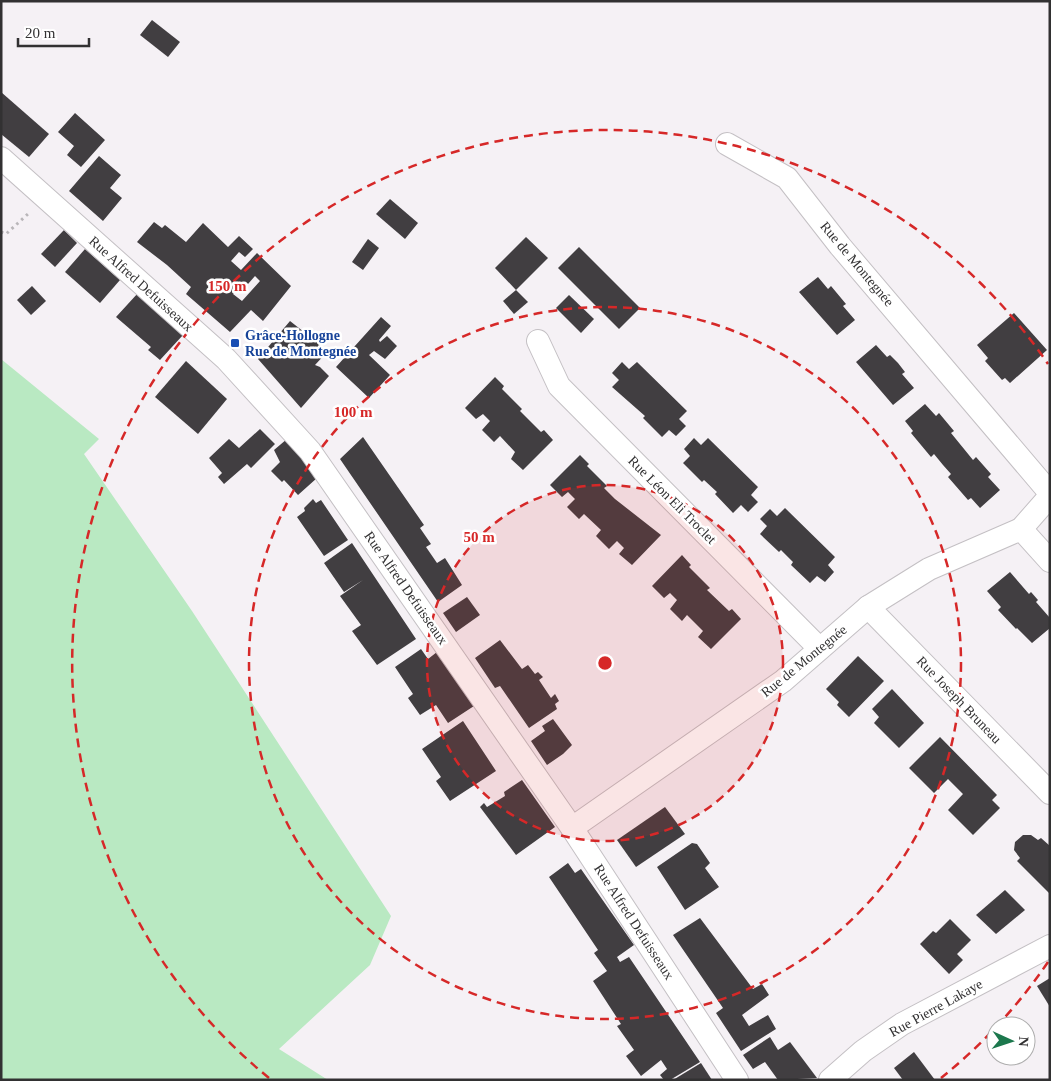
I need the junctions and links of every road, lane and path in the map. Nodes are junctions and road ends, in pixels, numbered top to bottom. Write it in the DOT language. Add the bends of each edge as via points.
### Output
graph roads {
  1 [pos="728,144"];
  2 [pos="1,158"];
  3 [pos="46,198"];
  4 [pos="1,232"];
  5 [pos="538,342"];
  6 [pos="1050,495"];
  7 [pos="1021,529"];
  8 [pos="1050,561"];
  9 [pos="868,607"];
  10 [pos="819,648"];
  11 [pos="1050,793"];
  12 [pos="572,828"];
  13 [pos="1050,946"];
  14 [pos="738,1080"];
  15 [pos="830,1080"];
  1 -- 6 [label="street, Rue de Montegnée" via="787,178 840,246"];
  2 -- 3 [label="street, Rue Alfred Defuisseaux"];
  3 -- 4 [label="path" via="6,234"];
  3 -- 12 [label="street, Rue Alfred Defuisseaux" via="226,359 310,451"];
  5 -- 10 [label="street, Rue Léon Eli Troclet" via="559,386"];
  6 -- 7 [label="street, Rue de Montegnée"];
  7 -- 8 [label="street"];
  7 -- 9 [label="street, Rue de Montegnée" via="929,569"];
  9 -- 10 [label="street, Rue de Montegnée"];
  9 -- 11 [label="street, Rue Joseph Bruneau"];
  10 -- 12 [label="street, Rue de Montegnée" via="783,681"];
  12 -- 14 [label="street, Rue Alfred Defuisseaux"];
  13 -- 15 [label="street, Rue Pierre Lakaye" via="902,1024"];
}
